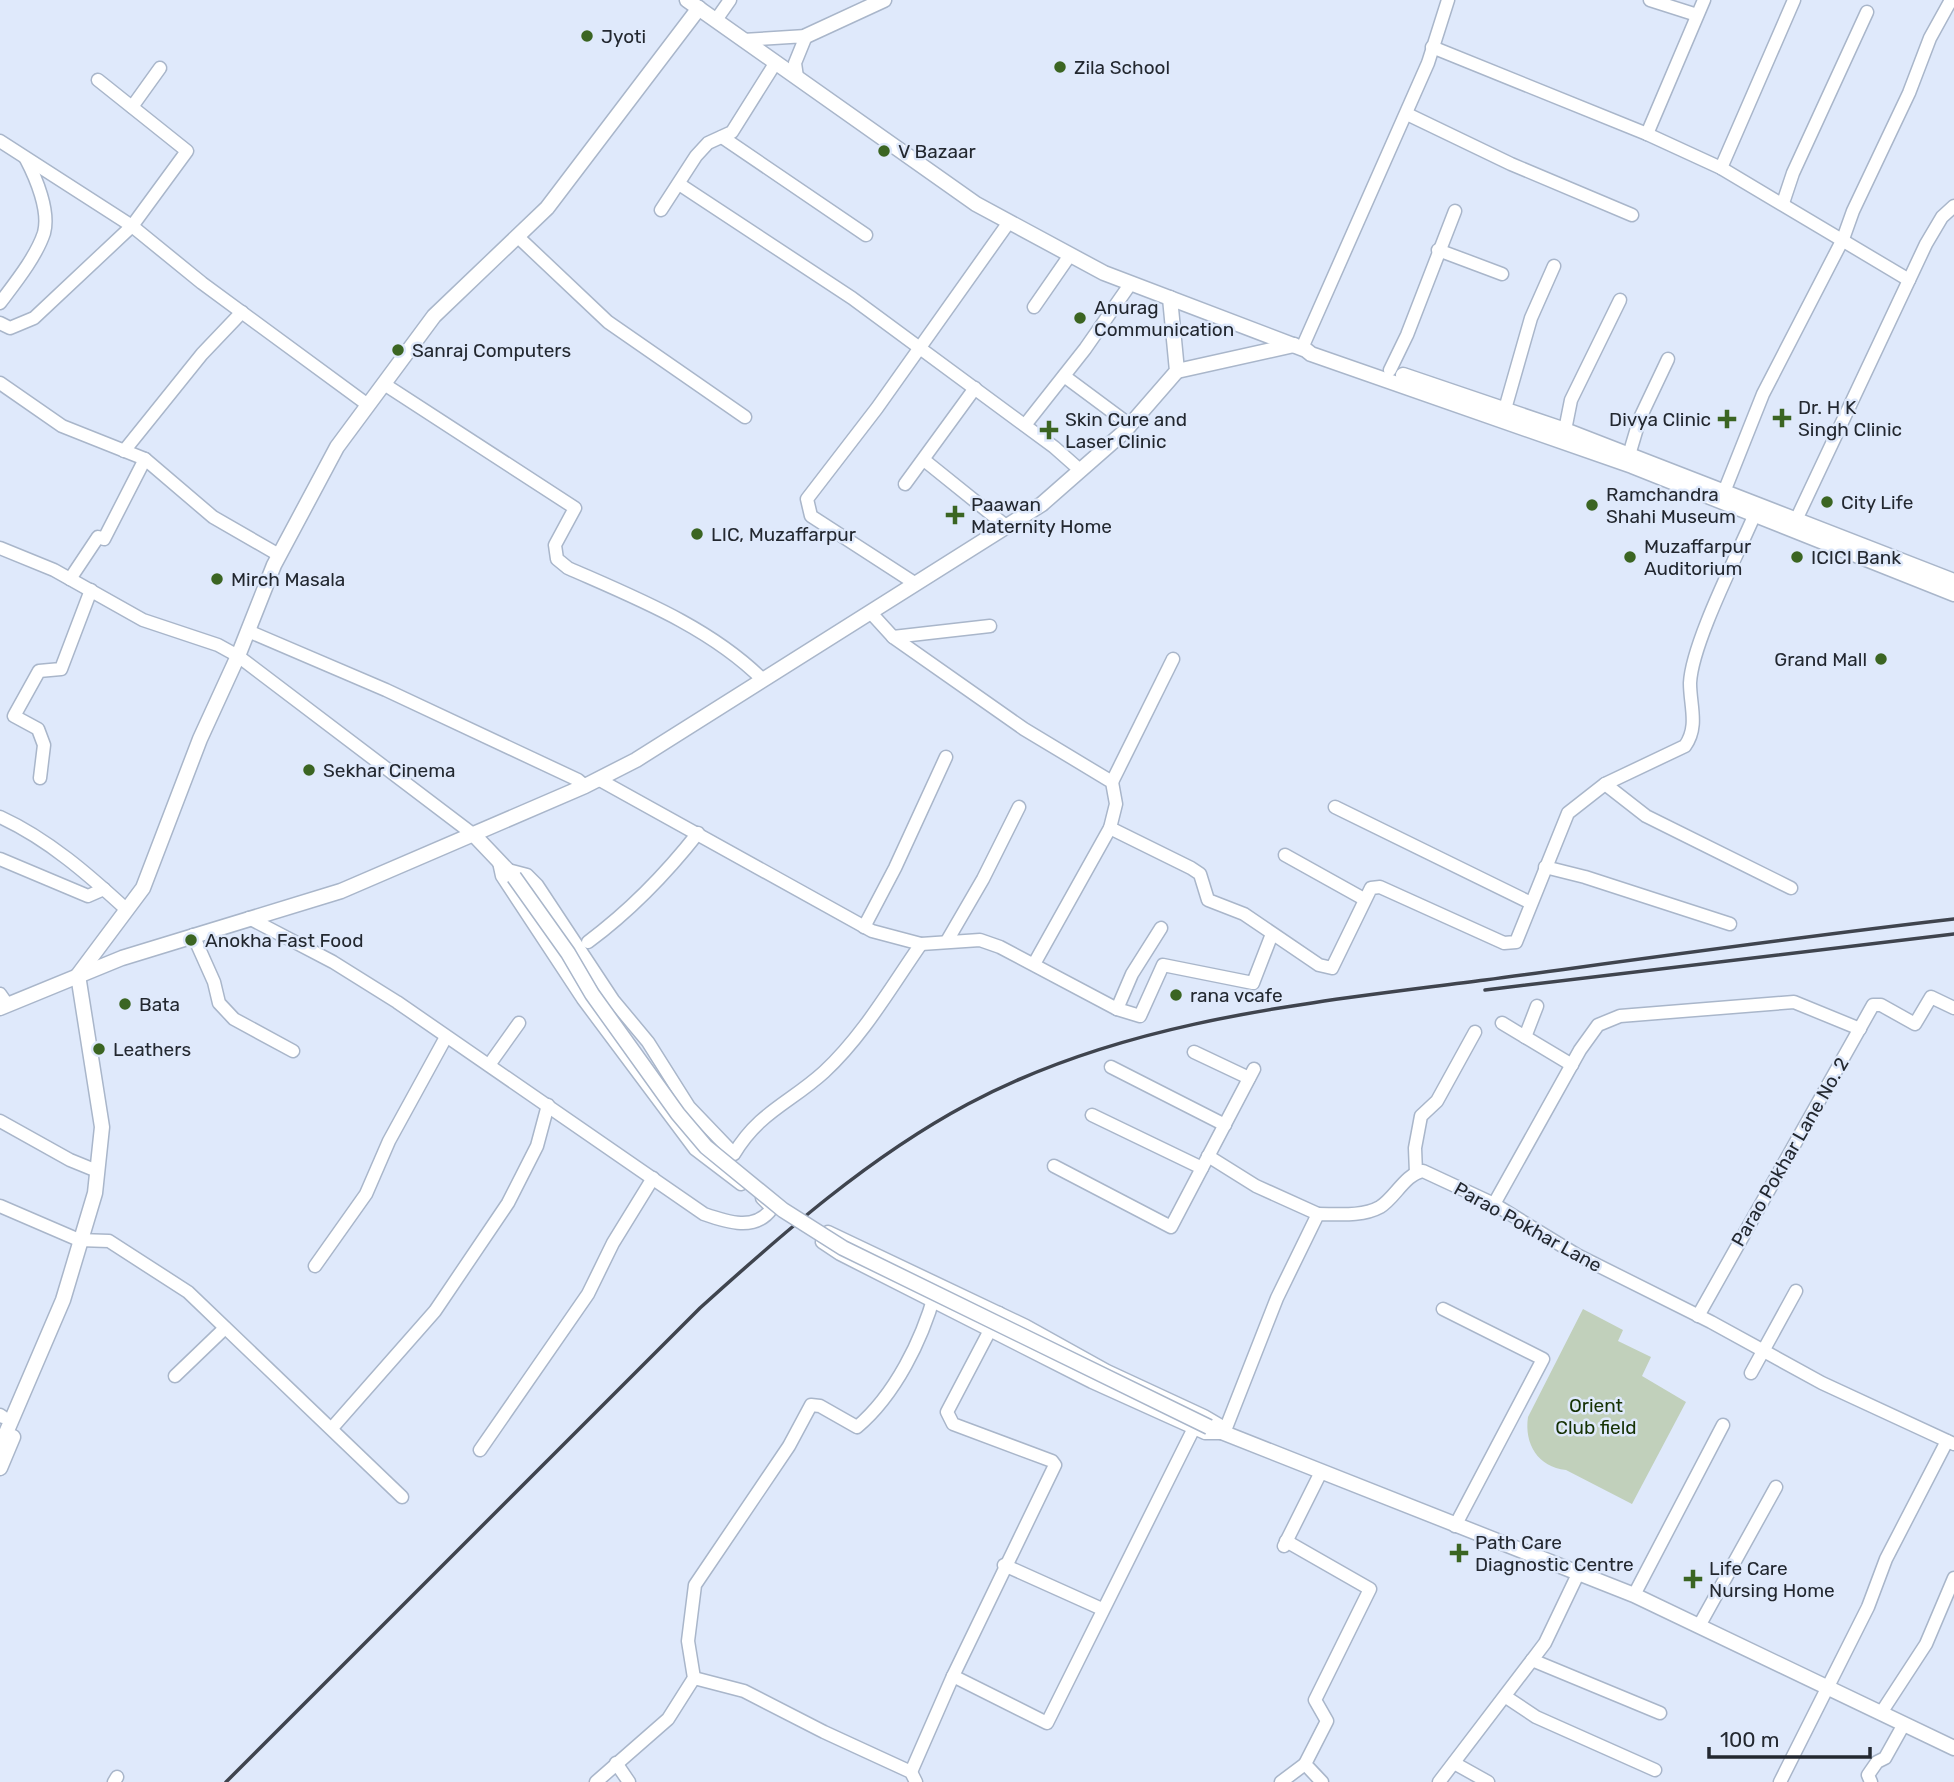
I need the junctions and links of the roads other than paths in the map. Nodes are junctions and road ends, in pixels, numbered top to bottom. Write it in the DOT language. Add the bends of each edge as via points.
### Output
graph roads {
  1 [pos="730,0"];
  2 [pos="884,0"];
  3 [pos="1448,0"];
  4 [pos="1650,0"];
  5 [pos="1704,0"];
  6 [pos="1794,0"];
  7 [pos="1951,0"];
  8 [pos="693,4"];
  9 [pos="1867,12"];
  10 [pos="1697,15"];
  11 [pos="716,20"];
  12 [pos="806,36"];
  13 [pos="743,40"];
  14 [pos="1432,47"];
  15 [pos="776,62"];
  16 [pos="160,68"];
  17 [pos="797,77"];
  18 [pos="98,80"];
  19 [pos="132,107"];
  20 [pos="1407,114"];
  21 [pos="1647,134"];
  22 [pos="722,136"];
  23 [pos="0,141"];
  24 [pos="25,157"];
  25 [pos="1721,168"];
  26 [pos="679,184"];
  27 [pos="1783,203"];
  28 [pos="1954,206"];
  29 [pos="661,210"];
  30 [pos="1455,211"];
  31 [pos="1632,215"];
  32 [pos="1009,222"];
  33 [pos="132,226"];
  34 [pos="866,235"];
  35 [pos="517,236"];
  36 [pos="1843,239"];
  37 [pos="1438,250"];
  38 [pos="1070,255"];
  39 [pos="1554,265"];
  40 [pos="1502,274"];
  41 [pos="1909,280"];
  42 [pos="1130,283"];
  43 [pos="1170,298"];
  44 [pos="1620,300"];
  45 [pos="0,303"];
  46 [pos="1034,307"];
  47 [pos="242,312"];
  48 [pos="0,323"];
  49 [pos="1301,348"];
  50 [pos="920,350"];
  51 [pos="1668,359"];
  52 [pos="1177,370"];
  53 [pos="1390,370"];
  54 [pos="1065,376"];
  55 [pos="0,383"];
  56 [pos="384,384"];
  57 [pos="975,388"];
  58 [pos="368,405"];
  59 [pos="1505,409"];
  60 [pos="746,417"];
  61 [pos="1025,425"];
  62 [pos="1130,425"];
  63 [pos="1565,430"];
  64 [pos="124,451"];
  65 [pos="1629,454"];
  66 [pos="145,459"];
  67 [pos="924,460"];
  68 [pos="1080,470"];
  69 [pos="905,484"];
  70 [pos="1724,492"];
  71 [pos="1754,516"];
  72 [pos="1796,520"];
  73 [pos="1006,526"];
  74 [pos="0,548"];
  75 [pos="279,555"];
  76 [pos="70,579"];
  77 [pos="1954,581"];
  78 [pos="916,584"];
  79 [pos="91,590"];
  80 [pos="1954,594"];
  81 [pos="872,614"];
  82 [pos="990,626"];
  83 [pos="248,631"];
  84 [pos="893,637"];
  85 [pos="238,656"];
  86 [pos="1173,659"];
  87 [pos="763,680"];
  88 [pos="946,757"];
  89 [pos="40,778"];
  90 [pos="1112,782"];
  91 [pos="591,783"];
  92 [pos="1605,784"];
  93 [pos="1019,807"];
  94 [pos="1335,807"];
  95 [pos="0,817"];
  96 [pos="1110,828"];
  97 [pos="698,833"];
  98 [pos="474,835"];
  99 [pos="1284,855"];
  100 [pos="0,859"];
  101 [pos="1545,867"];
  102 [pos="507,870"];
  103 [pos="1791,888"];
  104 [pos="104,889"];
  105 [pos="1364,899"];
  106 [pos="1531,904"];
  107 [pos="127,910"];
  108 [pos="249,918"];
  109 [pos="1730,924"];
  110 [pos="864,927"];
  111 [pos="1161,928"];
  112 [pos="1272,934"];
  113 [pos="193,935"];
  114 [pos="947,941"];
  115 [pos="588,942"];
  116 [pos="921,944"];
  117 [pos="1034,964"];
  118 [pos="78,975"];
  119 [pos="2,1002"];
  120 [pos="1537,1006"];
  121 [pos="1954,1008"];
  122 [pos="1117,1009"];
  123 [pos="519,1023"];
  124 [pos="1502,1023"];
  125 [pos="1860,1029"];
  126 [pos="1475,1032"];
  127 [pos="446,1037"];
  128 [pos="1525,1037"];
  129 [pos="293,1051"];
  130 [pos="1194,1052"];
  131 [pos="489,1065"];
  132 [pos="1572,1065"];
  133 [pos="1111,1067"];
  134 [pos="548,1105"];
  135 [pos="1092,1115"];
  136 [pos="0,1121"];
  137 [pos="1224,1125"];
  138 [pos="1208,1156"];
  139 [pos="1054,1166"];
  140 [pos="1202,1168"];
  141 [pos="97,1171"];
  142 [pos="1416,1173"];
  143 [pos="653,1178"];
  144 [pos="1494,1205"];
  145 [pos="0,1206"];
  146 [pos="1318,1214"];
  147 [pos="79,1240"];
  148 [pos="315,1266"];
  149 [pos="938,1283"];
  150 [pos="1796,1291"];
  151 [pos="933,1300"];
  152 [pos="1443,1309"];
  153 [pos="999,1313"];
  154 [pos="1698,1316"];
  155 [pos="225,1328"];
  156 [pos="990,1329"];
  157 [pos="1761,1351"];
  158 [pos="42,1352"];
  159 [pos="1751,1373"];
  160 [pos="175,1376"];
  161 [pos="1,1419"];
  162 [pos="1723,1425"];
  163 [pos="1201,1428"];
  164 [pos="332,1429"];
  165 [pos="1224,1433"];
  166 [pos="1951,1443"];
  167 [pos="0,1447"];
  168 [pos="480,1450"];
  169 [pos="0,1468"];
  170 [pos="1321,1472"];
  171 [pos="1776,1487"];
  172 [pos="402,1497"];
  173 [pos="1455,1527"];
  174 [pos="1004,1565"];
  175 [pos="1578,1574"];
  176 [pos="1954,1578"];
  177 [pos="1634,1595"];
  178 [pos="1102,1608"];
  179 [pos="1699,1626"];
  180 [pos="1532,1660"];
  181 [pos="953,1676"];
  182 [pos="694,1678"];
  183 [pos="1827,1688"];
  184 [pos="1506,1697"];
  185 [pos="1660,1713"];
  186 [pos="1881,1713"];
  187 [pos="1905,1724"];
  188 [pos="1954,1748"];
  189 [pos="616,1763"];
  190 [pos="1454,1763"];
  191 [pos="1305,1764"];
  192 [pos="1655,1770"];
  193 [pos="913,1777"];
  194 [pos="596,1782"];
  195 [pos="629,1782"];
  196 [pos="1281,1782"];
  197 [pos="1322,1782"];
  198 [pos="1439,1782"];
  199 [pos="1488,1782"];
  200 [pos="1780,1782"];
  201 [pos="1871,1782"];
  1 -- 11 [label="street"];
  2 -- 12 [label="main road"];
  3 -- 14 [label="street"];
  4 -- 10 [label="street"];
  5 -- 10 [label="street"];
  6 -- 25 [label="street"];
  7 -- 36 [label="street"];
  8 -- 11 [label="main road"];
  8 -- 35 [label="main road" via="547,208"];
  9 -- 27 [label="street"];
  10 -- 21 [label="street"];
  11 -- 13 [label="main road"];
  12 -- 13 [label="street"];
  12 -- 17 [label="street" via="795,62"];
  13 -- 15 [label="main road"];
  14 -- 20 [label="street"];
  14 -- 21 [label="street"];
  15 -- 17 [label="main road"];
  15 -- 22 [label="street" via="732,132"];
  16 -- 19 [label="street"];
  17 -- 32 [label="main road" via="976,204"];
  18 -- 19 [label="street"];
  19 -- 33 [label="street" via="187,151"];
  20 -- 31 [label="street"];
  20 -- 49 [label="street"];
  21 -- 25 [label="street"];
  22 -- 26 [label="street" via="695,156"];
  22 -- 34 [label="street"];
  23 -- 24 [label="street"];
  24 -- 33 [label="street"];
  24 -- 45 [label="street" via="40,186 44,231"];
  25 -- 27 [label="street"];
  26 -- 29 [label="street"];
  26 -- 50 [label="street" via="831,283"];
  27 -- 36 [label="street"];
  28 -- 41 [label="street" via="1942,217"];
  30 -- 37 [label="street"];
  32 -- 38 [label="main road"];
  32 -- 50 [label="street"];
  33 -- 47 [label="street"];
  33 -- 48 [label="street" via="34,318 9,328"];
  35 -- 56 [label="main road" via="434,316"];
  35 -- 60 [label="street" via="608,322"];
  36 -- 41 [label="street"];
  36 -- 70 [label="street" via="1763,394"];
  37 -- 40 [label="street"];
  37 -- 53 [label="street" via="1408,335"];
  38 -- 42 [label="main road"];
  38 -- 46 [label="street"];
  39 -- 59 [label="street" via="1531,318"];
  41 -- 72 [label="street"];
  42 -- 43 [label="main road"];
  42 -- 54 [label="street"];
  43 -- 49 [label="main road"];
  43 -- 52 [label="main road"];
  44 -- 63 [label="street" via="1572,400"];
  47 -- 58 [label="street"];
  47 -- 64 [label="street"];
  49 -- 52 [label="main road"];
  49 -- 53 [label="main road" via="1312,346"];
  49 -- 71 [label="main road" via="1632,466"];
  50 -- 57 [label="street"];
  50 -- 78 [label="street" via="807,499 811,516"];
  51 -- 65 [label="street"];
  52 -- 62 [label="main road"];
  53 -- 59 [label="main road"];
  54 -- 61 [label="street"];
  54 -- 62 [label="street"];
  55 -- 64 [label="street" via="62,426"];
  56 -- 58 [label="main road"];
  56 -- 87 [label="street" via="575,508 555,545 557,559 568,568 648,603 726,648"];
  57 -- 61 [label="street"];
  57 -- 67 [label="street"];
  58 -- 75 [label="main road" via="337,447"];
  59 -- 63 [label="main road"];
  61 -- 68 [label="street"];
  62 -- 68 [label="main road"];
  63 -- 65 [label="main road"];
  64 -- 66 [label="street"];
  65 -- 70 [label="main road"];
  66 -- 75 [label="street" via="212,517"];
  66 -- 76 [label="street" via="104,539 98,537"];
  67 -- 69 [label="street"];
  67 -- 73 [label="street"];
  68 -- 73 [label="main road" via="1042,504"];
  70 -- 72 [label="main road"];
  71 -- 80 [label="main road"];
  71 -- 92 [label="street" via="1696,657 1690,682 1693,735 1685,746"];
  72 -- 77 [label="main road"];
  73 -- 78 [label="main road"];
  74 -- 76 [label="street"];
  75 -- 83 [label="main road"];
  76 -- 79 [label="street"];
  78 -- 81 [label="main road"];
  79 -- 85 [label="street" via="143,620"];
  79 -- 89 [label="street" via="61,669 39,671 14,716 38,729 44,745"];
  81 -- 84 [label="street"];
  81 -- 87 [label="main road"];
  82 -- 84 [label="street"];
  83 -- 85 [label="main road"];
  83 -- 91 [label="street"];
  84 -- 90 [label="street" via="1024,729"];
  85 -- 98 [label="street"];
  85 -- 107 [label="main road" via="200,739 143,888"];
  86 -- 90 [label="street"];
  87 -- 91 [label="main road"];
  88 -- 110 [label="street"];
  90 -- 96 [label="street" via="1116,804"];
  91 -- 97 [label="street"];
  91 -- 98 [label="main road"];
  92 -- 101 [label="street" via="1568,813"];
  92 -- 103 [label="street" via="1646,816"];
  93 -- 114 [label="street"];
  94 -- 106 [label="street"];
  95 -- 104 [label="street" via="18,825"];
  96 -- 112 [label="street" via="1191,868 1200,874 1208,900 1244,914"];
  96 -- 117 [label="street"];
  97 -- 110 [label="street"];
  97 -- 115 [label="street" via="661,879"];
  98 -- 102 [label="main road"];
  98 -- 108 [label="main road" via="341,891"];
  99 -- 105 [label="street"];
  100 -- 104 [label="street" via="88,896"];
  101 -- 106 [label="street"];
  101 -- 109 [label="street"];
  102 -- 116 [label="street" via="527,875 537,885 689,1107 734,1154 747,1132 824,1072 870,1018"];
  102 -- 143 [label="street" via="502,876 583,999 695,1149 772,1208 756,1222 732,1223 704,1214"];
  102 -- 163 [label="main road, bridge" via="678,1114 706,1147 783,1210 843,1248"];
  104 -- 107 [label="street"];
  105 -- 106 [label="street" via="1371,888 1380,887 1504,943 1516,942"];
  105 -- 112 [label="street" via="1332,968 1319,965"];
  107 -- 118 [label="main road"];
  108 -- 113 [label="main road"];
  108 -- 127 [label="street" via="334,961"];
  110 -- 116 [label="street"];
  111 -- 122 [label="street" via="1132,974"];
  112 -- 122 [label="street" via="1252,983 1163,965 1140,1016"];
  113 -- 118 [label="main road"];
  113 -- 129 [label="street" via="219,1003 234,1019"];
  114 -- 116 [label="street"];
  114 -- 117 [label="street" via="980,940"];
  117 -- 122 [label="street"];
  118 -- 119 [label="main road"];
  118 -- 141 [label="main road" via="102,1127"];
  120 -- 128 [label="street"];
  121 -- 125 [label="street, Parao Pokhar Lane No. 2" via="1931,997 1915,1024 1874,1005"];
  123 -- 131 [label="street"];
  124 -- 128 [label="street"];
  125 -- 132 [label="street" via="1794,1002 1620,1016 1598,1025"];
  125 -- 154 [label="street, Parao Pokhar Lane No. 2"];
  126 -- 142 [label="street" via="1437,1101 1421,1115"];
  127 -- 131 [label="street"];
  127 -- 148 [label="street" via="389,1141 366,1194"];
  128 -- 132 [label="street"];
  130 -- 137 [label="street" via="1251,1073"];
  131 -- 134 [label="street"];
  132 -- 144 [label="street"];
  133 -- 137 [label="street"];
  134 -- 143 [label="street"];
  134 -- 164 [label="street" via="537,1146 508,1203 435,1311"];
  135 -- 140 [label="street"];
  136 -- 141 [label="street"];
  137 -- 138 [label="street"];
  138 -- 140 [label="street"];
  138 -- 146 [label="street" via="1256,1186"];
  139 -- 140 [label="street" via="1171,1227"];
  141 -- 147 [label="main road"];
  142 -- 144 [label="street, Parao Pokhar Lane" via="1423,1171"];
  142 -- 146 [label="street" via="1372,1210"];
  143 -- 168 [label="street" via="588,1294"];
  144 -- 154 [label="street, Parao Pokhar Lane" via="1589,1261"];
  145 -- 147 [label="street"];
  146 -- 165 [label="street" via="1283,1286"];
  147 -- 155 [label="street" via="109,1241 188,1292"];
  147 -- 158 [label="main road" via="63,1300"];
  149 -- 151 [label="street"];
  149 -- 151 [label="street" via="828,1231 822,1242"];
  149 -- 153 [label="street"];
  150 -- 157 [label="street"];
  151 -- 156 [label="street"];
  151 -- 182 [label="street" via="928,1324 878,1409 857,1427 811,1405 789,1446 695,1585 688,1642"];
  152 -- 173 [label="street" via="1543,1359"];
  153 -- 156 [label="street"];
  153 -- 165 [label="street" via="1204,1416"];
  154 -- 157 [label="street, Parao Pokhar Lane"];
  155 -- 160 [label="street"];
  155 -- 164 [label="street"];
  156 -- 163 [label="street"];
  156 -- 174 [label="street" via="948,1418 1055,1465"];
  157 -- 159 [label="street"];
  157 -- 166 [label="street, Parao Pokhar Lane"];
  158 -- 161 [label="main road" via="31,1358"];
  158 -- 167 [label="main road"];
  158 -- 169 [label="main road" via="44,1365"];
  162 -- 177 [label="street"];
  163 -- 165 [label="main road"];
  163 -- 178 [label="street"];
  164 -- 172 [label="street"];
  165 -- 170 [label="main road"];
  166 -- 183 [label="street" via="1886,1559 1868,1607"];
  170 -- 173 [label="main road"];
  170 -- 191 [label="street" via="1285,1544 1370,1589 1315,1700 1327,1721"];
  171 -- 179 [label="street"];
  173 -- 175 [label="main road"];
  174 -- 178 [label="street"];
  174 -- 181 [label="street"];
  175 -- 177 [label="main road"];
  175 -- 180 [label="street"];
  176 -- 186 [label="street" via="1926,1644"];
  177 -- 179 [label="main road"];
  178 -- 181 [label="street" via="1047,1723"];
  179 -- 183 [label="main road"];
  180 -- 184 [label="street"];
  180 -- 185 [label="street"];
  181 -- 193 [label="street"];
  182 -- 189 [label="street" via="668,1719"];
  182 -- 193 [label="street" via="744,1691"];
  183 -- 186 [label="main road"];
  183 -- 200 [label="street"];
  184 -- 190 [label="street"];
  184 -- 192 [label="street" via="1536,1717"];
  186 -- 187 [label="main road"];
  187 -- 188 [label="main road"];
  187 -- 201 [label="street" via="1885,1758 1868,1775"];
  189 -- 194 [label="street"];
  189 -- 195 [label="street"];
  190 -- 198 [label="street"];
  190 -- 199 [label="street"];
  191 -- 196 [label="street"];
  191 -- 197 [label="street"];
}
